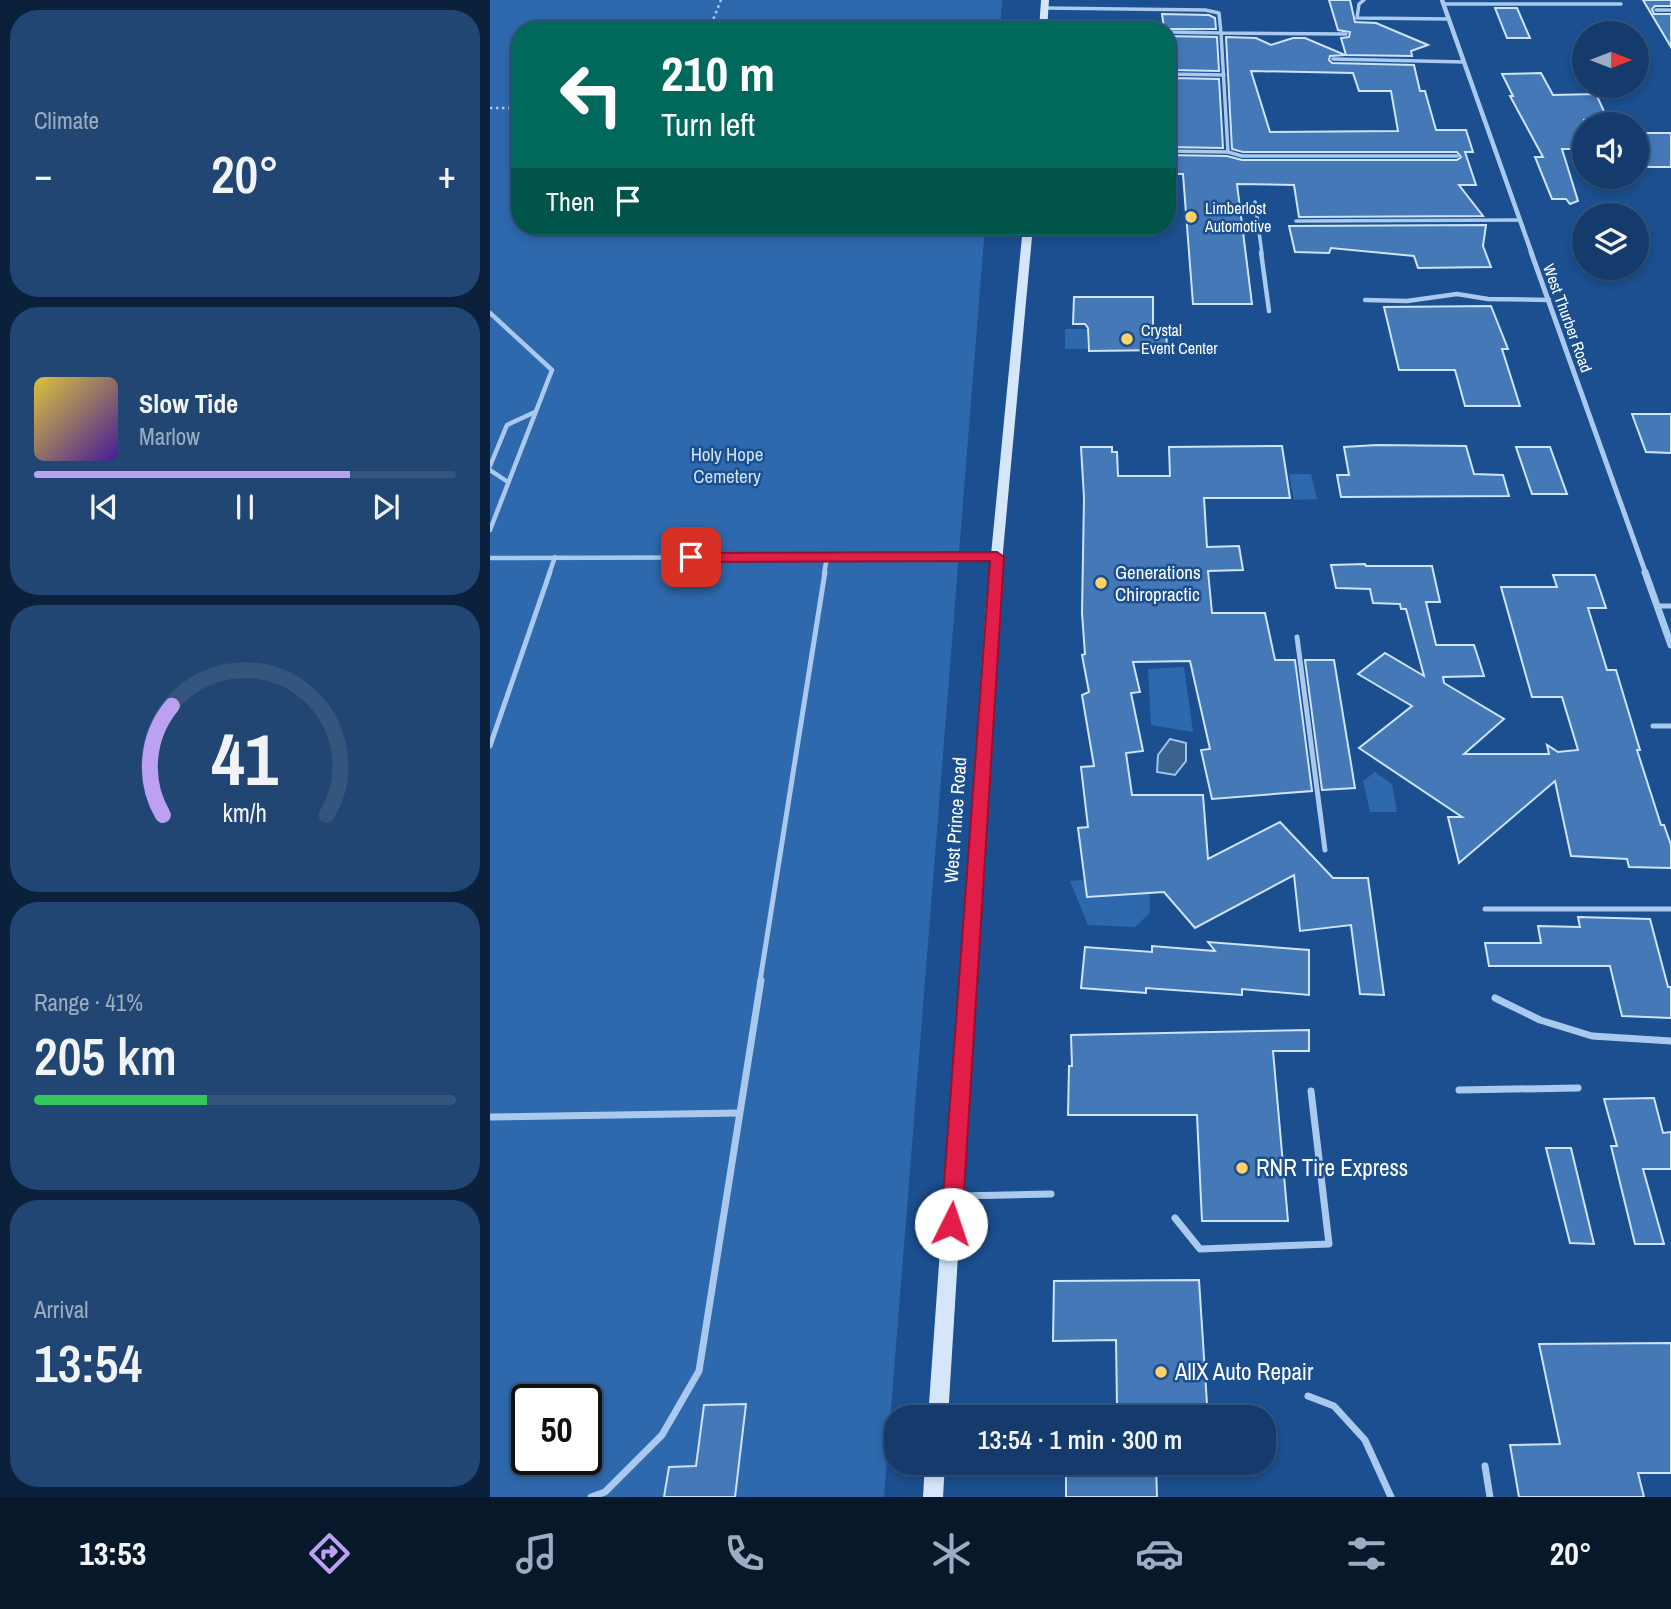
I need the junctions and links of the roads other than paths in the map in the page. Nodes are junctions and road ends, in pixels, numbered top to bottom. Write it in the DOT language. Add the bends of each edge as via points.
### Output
graph roads {
  1 [pos="1364,0"];
  2 [pos="1443,2"];
  3 [pos="1045,4"];
  4 [pos="1621,4"];
  5 [pos="1656,10"];
  6 [pos="1671,10"];
  7 [pos="1449,19"];
  8 [pos="1176,32"];
  9 [pos="1221,33"];
  10 [pos="1346,34"];
  11 [pos="1333,59"];
  12 [pos="1464,62"];
  13 [pos="1176,74"];
  14 [pos="1224,75"];
  15 [pos="1176,151"];
  16 [pos="1228,152"];
  17 [pos="1457,156"];
  18 [pos="1255,202"];
  19 [pos="1520,220"];
  20 [pos="1296,221"];
  21 [pos="1027,235"];
  22 [pos="1366,300"];
  23 [pos="1549,300"];
  24 [pos="1269,311"];
  25 [pos="490,313"];
  26 [pos="536,412"];
  27 [pos="490,468"];
  28 [pos="508,482"];
  29 [pos="490,530"];
  30 [pos="555,557"];
  31 [pos="827,557"];
  32 [pos="997,557"];
  33 [pos="490,558"];
  34 [pos="1657,606"];
  35 [pos="1671,606"];
  36 [pos="1297,637"];
  37 [pos="1671,645"];
  38 [pos="1653,726"];
  39 [pos="1671,726"];
  40 [pos="490,746"];
  41 [pos="1325,850"];
  42 [pos="1485,909"];
  43 [pos="1671,909"];
  44 [pos="1495,998"];
  45 [pos="1671,1041"];
  46 [pos="1578,1088"];
  47 [pos="1459,1090"];
  48 [pos="1311,1091"];
  49 [pos="739,1114"];
  50 [pos="490,1116"];
  51 [pos="1051,1194"];
  52 [pos="953,1196"];
  53 [pos="1175,1218"];
  54 [pos="1308,1396"];
  55 [pos="939,1405"];
  56 [pos="1485,1466"];
  57 [pos="934,1475"];
  58 [pos="591,1497"];
  59 [pos="933,1497"];
  60 [pos="1391,1497"];
  61 [pos="1490,1497"];
  1 -- 7 [label="lane" via="1357,18"];
  2 -- 4 [label="lane"];
  2 -- 7 [label="street, West Thurber Road"];
  3 -- 9 [label="lane" via="1205,10 1219,13"];
  5 -- 6 [label="lane"];
  7 -- 12 [label="street, West Thurber Road"];
  8 -- 9 [label="lane"];
  9 -- 10 [label="lane"];
  9 -- 14 [label="lane"];
  11 -- 12 [label="lane"];
  12 -- 19 [label="street, West Thurber Road"];
  13 -- 14 [label="lane"];
  14 -- 16 [label="lane"];
  15 -- 16 [label="lane"];
  16 -- 17 [label="lane" via="1242,156"];
  18 -- 24 [label="lane"];
  19 -- 20 [label="lane"];
  19 -- 23 [label="street, West Thurber Road"];
  21 -- 32 [label="main road, West Prince Road"];
  22 -- 23 [label="lane" via="1407,301 1457,294"];
  23 -- 34 [label="street, West Thurber Road"];
  25 -- 26 [label="lane" via="552,370"];
  26 -- 27 [label="lane" via="507,425"];
  26 -- 28 [label="lane"];
  27 -- 28 [label="lane"];
  28 -- 29 [label="lane"];
  30 -- 31 [label="lane"];
  30 -- 33 [label="lane"];
  30 -- 40 [label="lane"];
  31 -- 32 [label="lane"];
  31 -- 49 [label="lane"];
  32 -- 52 [label="main road, West Prince Road"];
  34 -- 35 [label="lane"];
  34 -- 37 [label="street, West Thurber Road"];
  36 -- 41 [label="lane"];
  38 -- 39 [label="lane"];
  42 -- 43 [label="lane"];
  44 -- 45 [label="lane" via="1540,1020 1592,1036"];
  46 -- 47 [label="lane"];
  48 -- 53 [label="lane" via="1329,1244 1200,1249"];
  49 -- 50 [label="lane"];
  49 -- 58 [label="lane" via="699,1371 662,1435 605,1492"];
  51 -- 52 [label="lane"];
  52 -- 55 [label="main road, West Prince Road"];
  54 -- 60 [label="lane" via="1334,1406 1365,1440"];
  56 -- 61 [label="lane"];
  57 -- 59 [label="main road"];
}
